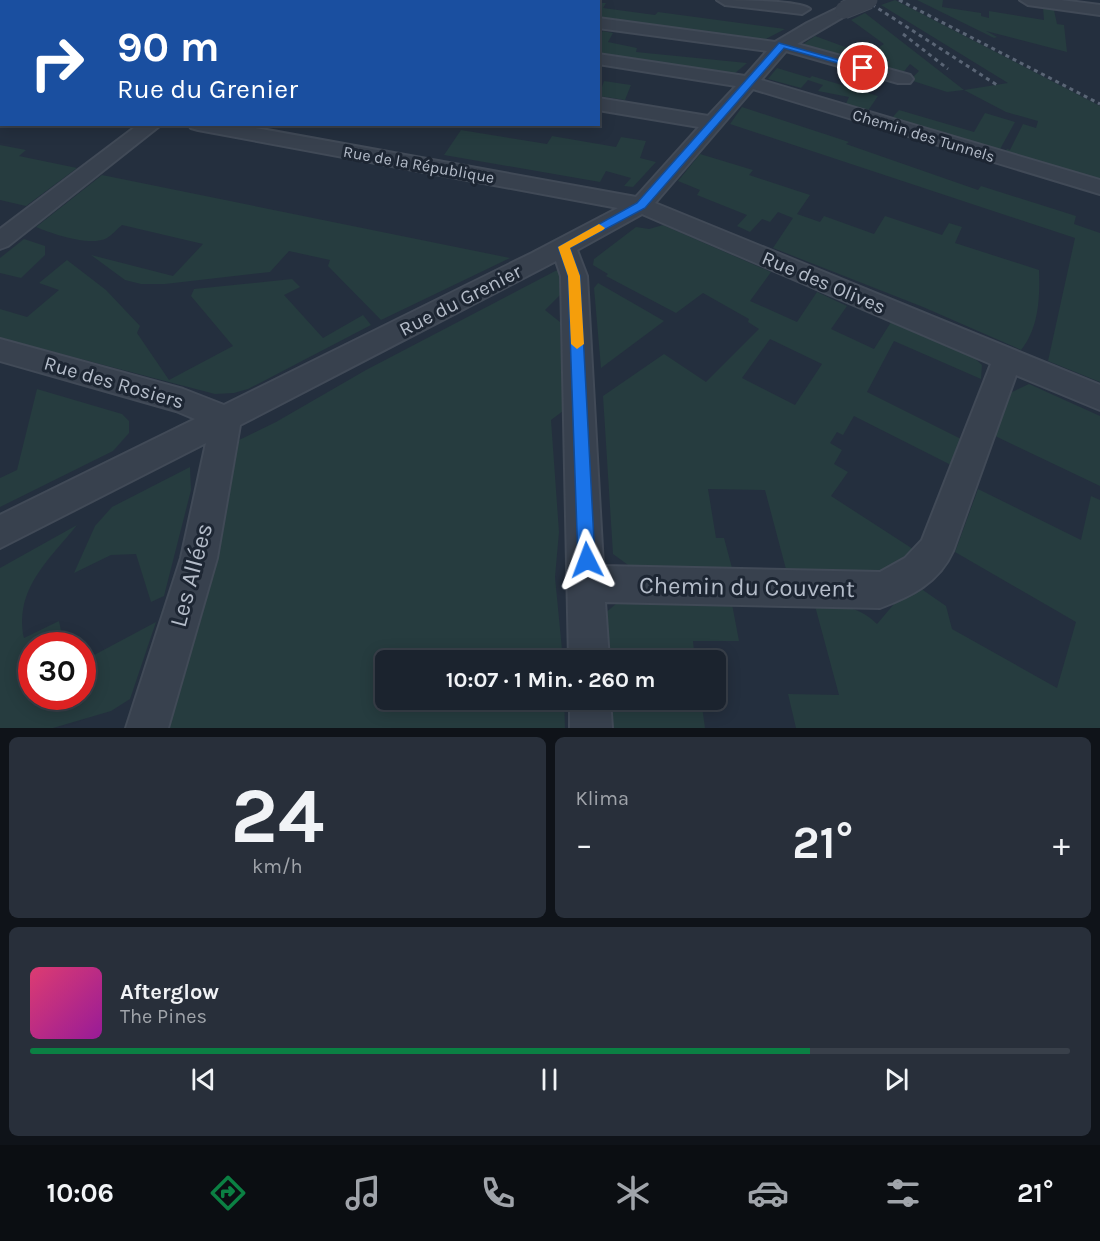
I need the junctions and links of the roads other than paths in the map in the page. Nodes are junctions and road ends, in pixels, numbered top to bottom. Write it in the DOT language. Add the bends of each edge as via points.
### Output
graph roads {
  1 [pos="724,0"];
  2 [pos="869,0"];
  3 [pos="1029,0"];
  4 [pos="797,5"];
  5 [pos="1100,10"];
  6 [pos="836,14"];
  7 [pos="600,23"];
  8 [pos="781,46"];
  9 [pos="600,59"];
  10 [pos="904,79"];
  11 [pos="748,82"];
  12 [pos="600,104"];
  13 [pos="713,123"];
  14 [pos="149,126"];
  15 [pos="209,126"];
  16 [pos="1100,187"];
  17 [pos="641,205"];
  18 [pos="0,241"];
  19 [pos="564,247"];
  20 [pos="0,350"];
  21 [pos="1007,359"];
  22 [pos="1100,398"];
  23 [pos="226,419"];
  24 [pos="0,532"];
  25 [pos="588,584"];
  26 [pos="589,650"];
  27 [pos="590,710"];
  28 [pos="147,728"];
  29 [pos="591,728"];
  1 -- 4 [label="street"];
  2 -- 6 [label="street, Rue du Grenier, bridge"];
  3 -- 5 [label="street"];
  4 -- 6 [label="street"];
  6 -- 8 [label="street, Rue du Grenier"];
  7 -- 8 [label="street"];
  8 -- 10 [label="street"];
  8 -- 11 [label="street, Rue du Grenier"];
  9 -- 11 [label="street, Chemin des Tunnels"];
  11 -- 13 [label="street, Rue du Grenier"];
  11 -- 16 [label="street, Chemin des Tunnels"];
  12 -- 13 [label="street"];
  13 -- 17 [label="street, Rue du Grenier"];
  14 -- 18 [label="street"];
  15 -- 17 [label="street, Rue de la République"];
  17 -- 19 [label="street, Rue du Grenier"];
  17 -- 21 [label="street, Rue des Olives"];
  19 -- 23 [label="street, Rue du Grenier"];
  19 -- 25 [label="street" via="574,276"];
  20 -- 23 [label="street, Rue des Rosiers" via="183,401"];
  21 -- 22 [label="street, Rue des Olives"];
  21 -- 25 [label="street, Chemin du Couvent" via="935,551 924,567 905,581 880,590"];
  23 -- 24 [label="street, Rue du Grenier"];
  23 -- 28 [label="street, Les Allées" via="199,558"];
  25 -- 26 [label="street"];
  27 -- 29 [label="street"];
}
